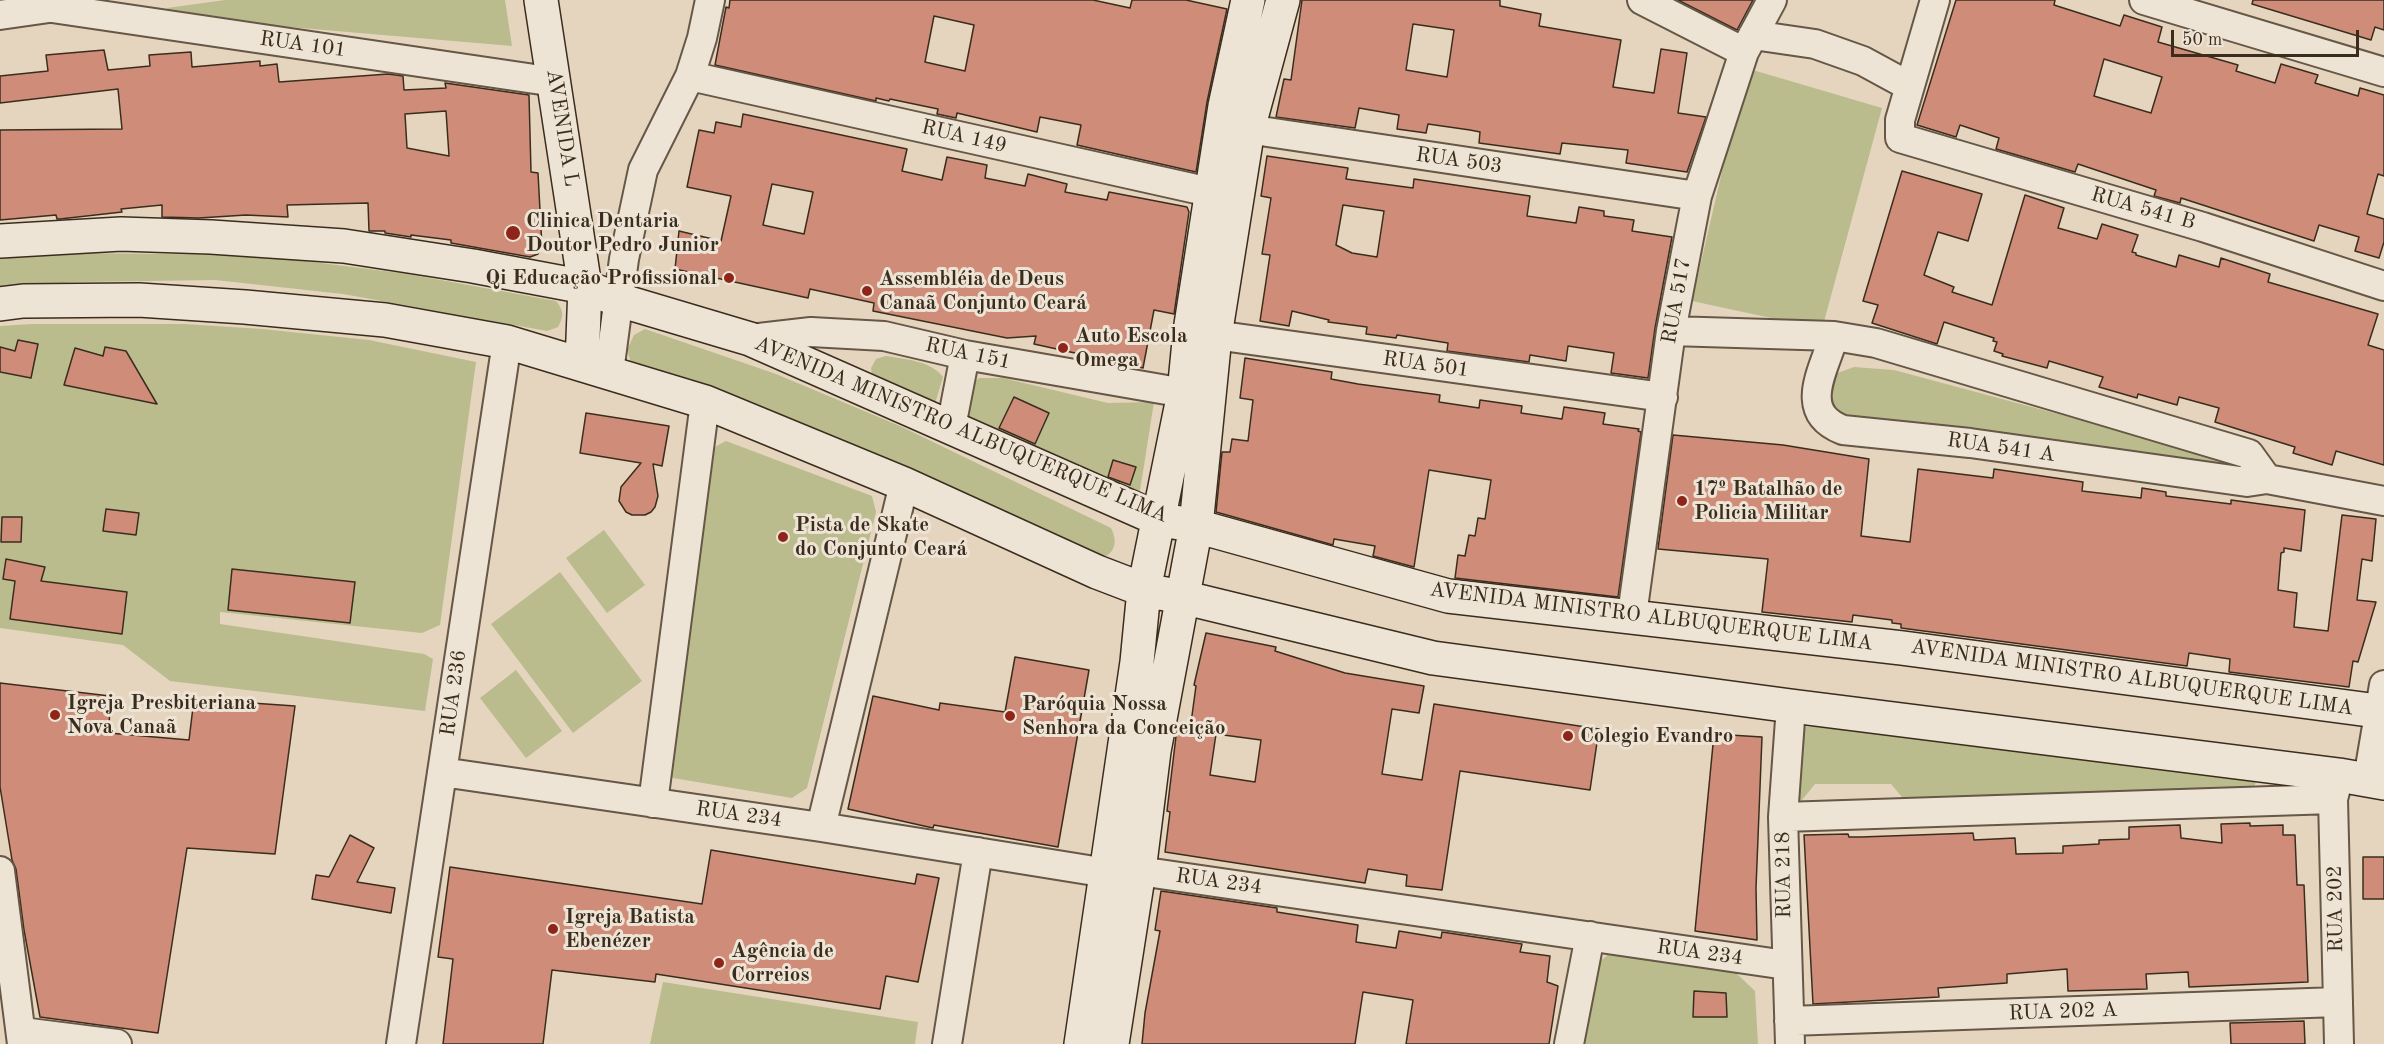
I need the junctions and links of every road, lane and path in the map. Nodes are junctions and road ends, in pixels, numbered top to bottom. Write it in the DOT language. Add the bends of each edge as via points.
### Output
graph roads {
  1 [pos="111,0"];
  2 [pos="541,0"];
  3 [pos="710,0"];
  4 [pos="1248,0"];
  5 [pos="1282,0"];
  6 [pos="1642,0"];
  7 [pos="1772,0"];
  8 [pos="1935,0"];
  9 [pos="2144,0"];
  10 [pos="52,8"];
  11 [pos="0,15"];
  12 [pos="1749,44"];
  13 [pos="2384,72"];
  14 [pos="690,76"];
  15 [pos="555,82"];
  16 [pos="1909,86"];
  17 [pos="1235,127"];
  18 [pos="1225,196"];
  19 [pos="1697,196"];
  20 [pos="0,241"];
  21 [pos="2384,286"];
  22 [pos="585,287"];
  23 [pos="619,300"];
  24 [pos="0,304"];
  25 [pos="1671,331"];
  26 [pos="1203,333"];
  27 [pos="1834,336"];
  28 [pos="750,339"];
  29 [pos="507,342"];
  30 [pos="965,355"];
  31 [pos="596,368"];
  32 [pos="1184,393"];
  33 [pos="1663,397"];
  34 [pos="705,402"];
  35 [pos="951,427"];
  36 [pos="2268,479"];
  37 [pos="904,484"];
  38 [pos="2384,501"];
  39 [pos="1158,519"];
  40 [pos="1196,526"];
  41 [pos="1144,590"];
  42 [pos="1182,597"];
  43 [pos="1632,615"];
  44 [pos="2382,703"];
  45 [pos="1791,706"];
  46 [pos="1139,748"];
  47 [pos="442,772"];
  48 [pos="2356,784"];
  49 [pos="653,803"];
  50 [pos="1783,817"];
  51 [pos="821,827"];
  52 [pos="978,852"];
  53 [pos="0,871"];
  54 [pos="1139,871"];
  55 [pos="1107,873"];
  56 [pos="1590,936"];
  57 [pos="1786,965"];
  58 [pos="2338,1002"];
  59 [pos="9,1003"];
  60 [pos="1789,1033"];
  61 [pos="22,1038"];
  62 [pos="117,1044"];
  63 [pos="401,1044"];
  64 [pos="947,1044"];
  65 [pos="1081,1044"];
  66 [pos="1112,1044"];
  67 [pos="1569,1044"];
  68 [pos="2339,1044"];
  1 -- 10 [label="street, RUA 101"];
  2 -- 15 [label="street, AVENIDA L"];
  3 -- 14 [label="street"];
  4 -- 17 [label="street"];
  5 -- 17 [label="street"];
  6 -- 12 [label="street"];
  7 -- 12 [label="street, RUA 517"];
  8 -- 16 [label="street"];
  9 -- 13 [label="street"];
  10 -- 11 [label="street, RUA 101"];
  10 -- 15 [label="street, RUA 101"];
  12 -- 16 [label="street" via="1815,44 1863,62"];
  12 -- 19 [label="street, RUA 517"];
  14 -- 18 [label="street, RUA 149"];
  14 -- 23 [label="street" via="643,170"];
  15 -- 22 [label="street, AVENIDA L"];
  16 -- 21 [label="street, RUA 541 B" via="1900,120 1900,138 2203,227"];
  17 -- 18 [label="street"];
  17 -- 19 [label="street, RUA 503"];
  18 -- 26 [label="street"];
  19 -- 25 [label="street, RUA 517"];
  20 -- 22 [label="street, AVENIDA MINISTRO ALBUQUERQUE LIMA" via="122,234 344,246"];
  22 -- 23 [label="street, AVENIDA MINISTRO ALBUQUERQUE LIMA"];
  22 -- 31 [label="street, AVENIDA L"];
  23 -- 28 [label="street, AVENIDA MINISTRO ALBUQUERQUE LIMA"];
  23 -- 31 [label="street"];
  24 -- 29 [label="street" via="139,300 245,307 385,320"];
  25 -- 27 [label="street"];
  25 -- 33 [label="street, RUA 517"];
  26 -- 32 [label="street"];
  26 -- 33 [label="street, RUA 501"];
  26 -- 40 [label="street"];
  27 -- 36 [label="street" via="1876,343 2249,454"];
  27 -- 36 [label="street, RUA 541 A" via="1815,399 1821,417 1844,430 1970,443 2247,482"];
  28 -- 30 [label="street, RUA 151" via="811,332 884,336"];
  28 -- 35 [label="street, AVENIDA MINISTRO ALBUQUERQUE LIMA"];
  29 -- 31 [label="street"];
  29 -- 47 [label="street, RUA 236"];
  30 -- 32 [label="street, RUA 151"];
  30 -- 35 [label="street"];
  31 -- 34 [label="street"];
  32 -- 39 [label="street"];
  33 -- 43 [label="street, RUA 517"];
  34 -- 37 [label="street"];
  34 -- 49 [label="street"];
  35 -- 39 [label="street, AVENIDA MINISTRO ALBUQUERQUE LIMA"];
  36 -- 38 [label="street, RUA 541 A"];
  37 -- 41 [label="street"];
  37 -- 51 [label="street"];
  39 -- 40 [label="street, AVENIDA MINISTRO ALBUQUERQUE LIMA"];
  39 -- 41 [label="street"];
  40 -- 42 [label="street"];
  40 -- 43 [label="street, AVENIDA MINISTRO ALBUQUERQUE LIMA" via="1448,596"];
  41 -- 42 [label="street"];
  41 -- 46 [label="street" via="1137,662"];
  42 -- 45 [label="street" via="1433,658"];
  42 -- 46 [label="street"];
  43 -- 44 [label="street, AVENIDA MINISTRO ALBUQUERQUE LIMA"];
  44 -- 48 [label="street, RUA 202"];
  45 -- 48 [label="street"];
  45 -- 50 [label="street, RUA 218"];
  46 -- 54 [label="street"];
  46 -- 55 [label="street"];
  47 -- 49 [label="street, RUA 234"];
  47 -- 63 [label="street, RUA 236"];
  48 -- 50 [label="street"];
  48 -- 58 [label="street, RUA 202"];
  49 -- 51 [label="street, RUA 234"];
  50 -- 57 [label="street, RUA 218"];
  51 -- 52 [label="street, RUA 234"];
  52 -- 55 [label="street, RUA 234"];
  52 -- 64 [label="street"];
  53 -- 59 [label="street"];
  54 -- 55 [label="street, RUA 234"];
  54 -- 56 [label="street, RUA 234"];
  54 -- 66 [label="street"];
  55 -- 65 [label="street"];
  56 -- 57 [label="street, RUA 234"];
  56 -- 67 [label="street"];
  57 -- 60 [label="street, RUA 218"];
  58 -- 60 [label="street, RUA 202 A"];
  58 -- 68 [label="street, RUA 202"];
  59 -- 61 [label="street"];
  61 -- 62 [label="street"];
}
